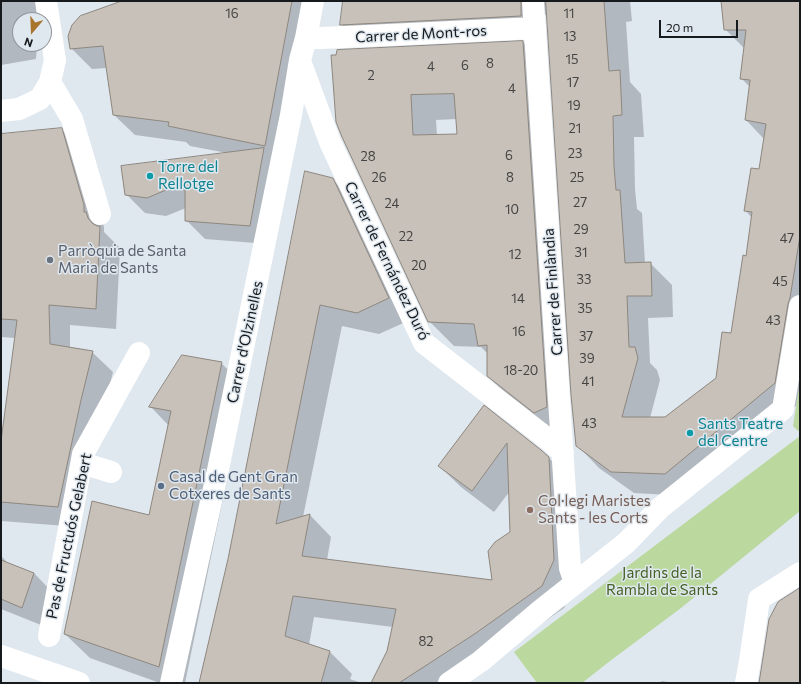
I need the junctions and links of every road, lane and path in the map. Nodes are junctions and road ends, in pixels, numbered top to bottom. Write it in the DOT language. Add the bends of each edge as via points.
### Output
graph roads {
  1 [pos="46,1"];
  2 [pos="314,1"];
  3 [pos="533,1"];
  4 [pos="535,28"];
  5 [pos="306,38"];
  6 [pos="300,60"];
  7 [pos="50,82"];
  8 [pos="1,111"];
  9 [pos="100,214"];
  10 [pos="800,306"];
  11 [pos="139,353"];
  12 [pos="563,453"];
  13 [pos="82,463"];
  14 [pos="111,472"];
  15 [pos="800,573"];
  16 [pos="575,583"];
  17 [pos="49,636"];
  18 [pos="1,656"];
  19 [pos="79,683"];
  20 [pos="171,683"];
  21 [pos="449,683"];
  22 [pos="746,683"];
  1 -- 7 [label="street" via="55,60"];
  2 -- 5 [label="street, Carrer d'Olzinelles"];
  3 -- 4 [label="street, Carrer de Finlàndia"];
  4 -- 5 [label="street, Carrer de Mont-ros"];
  4 -- 12 [label="street, Carrer de Finlàndia"];
  5 -- 6 [label="street, Carrer d'Olzinelles"];
  6 -- 12 [label="street, Carrer de Fernández Duró" via="330,142 424,343"];
  6 -- 20 [label="street, Carrer d'Olzinelles" via="234,393"];
  7 -- 8 [label="street" via="40,99 19,108"];
  7 -- 9 [label="street" via="72,119"];
  10 -- 16 [label="street" via="783,409 660,508 626,543"];
  11 -- 13 [label="street, Pas de Fructuós Gelabert" via="84,454"];
  12 -- 16 [label="street, Carrer de Finlàndia" via="570,568"];
  13 -- 14 [label="street"];
  13 -- 17 [label="street, Pas de Fructuós Gelabert"];
  15 -- 22 [label="street" via="758,599"];
  16 -- 21 [label="street" via="481,661"];
  18 -- 19 [label="street"];
}
